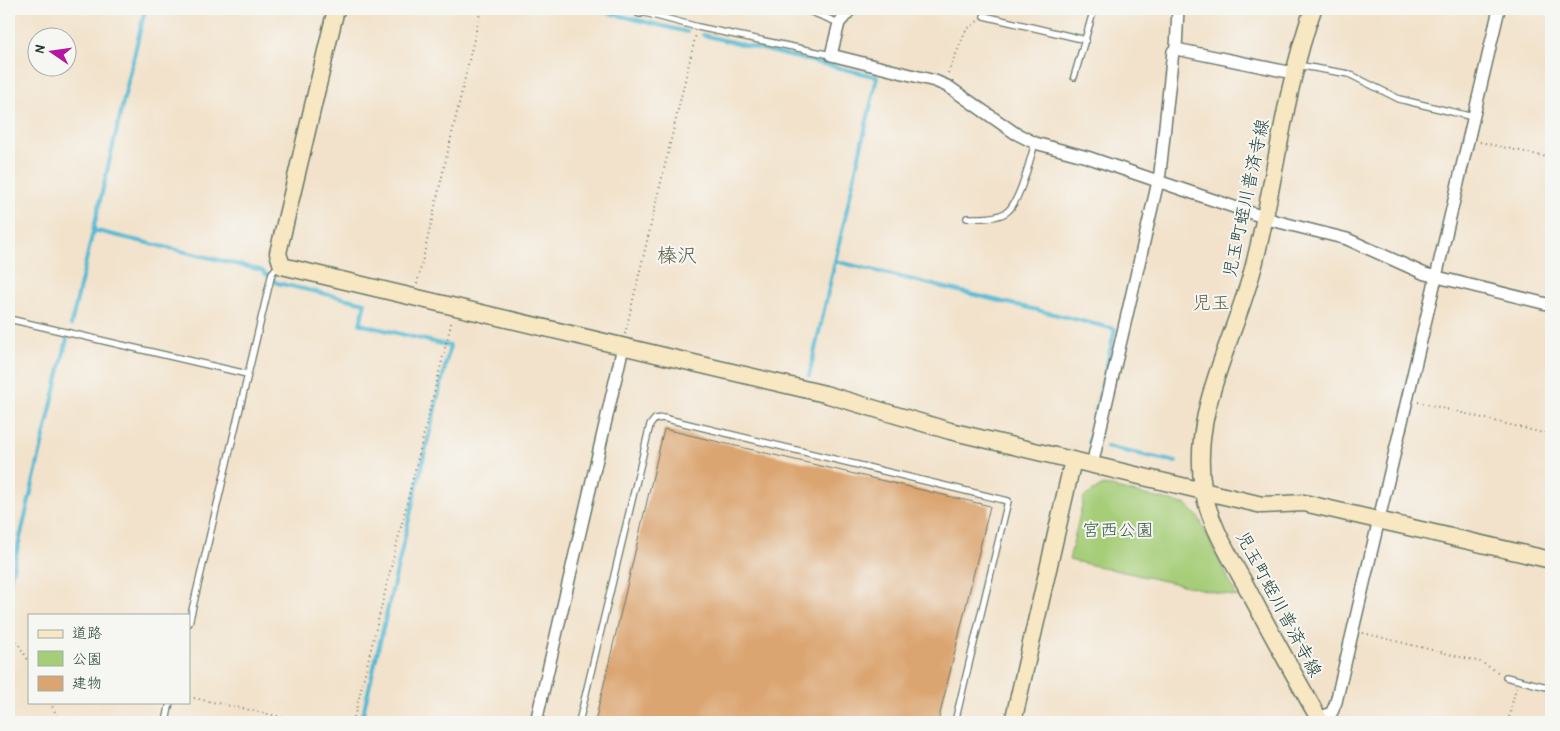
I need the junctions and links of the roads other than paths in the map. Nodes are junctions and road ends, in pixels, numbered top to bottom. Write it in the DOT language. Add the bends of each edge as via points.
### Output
graph roads {
  1 [pos="336,9"];
  2 [pos="804,9"];
  3 [pos="851,9"];
  4 [pos="1094,9"];
  5 [pos="1178,9"];
  6 [pos="1313,9"];
  7 [pos="1499,9"];
  8 [pos="637,10"];
  9 [pos="984,16"];
  10 [pos="839,23"];
  11 [pos="1086,40"];
  12 [pos="1176,49"];
  13 [pos="831,55"];
  14 [pos="1294,69"];
  15 [pos="1074,77"];
  16 [pos="1473,117"];
  17 [pos="1035,143"];
  18 [pos="1158,182"];
  19 [pos="1266,217"];
  20 [pos="967,218"];
  21 [pos="280,264"];
  22 [pos="1436,277"];
  23 [pos="1551,306"];
  24 [pos="9,319"];
  25 [pos="624,347"];
  26 [pos="247,374"];
  27 [pos="1073,460"];
  28 [pos="1092,465"];
  29 [pos="1204,490"];
  30 [pos="1380,522"];
  31 [pos="1551,560"];
  32 [pos="190,619"];
  33 [pos="1506,677"];
  34 [pos="1551,688"];
  35 [pos="170,704"];
  36 [pos="1319,721"];
  37 [pos="166,722"];
  38 [pos="536,722"];
  39 [pos="579,722"];
  40 [pos="955,722"];
  41 [pos="1013,722"];
  1 -- 21 [label="street" via="278,253"];
  2 -- 10 [label="lane"];
  3 -- 10 [label="street"];
  4 -- 11 [label="lane"];
  5 -- 12 [label="street"];
  6 -- 14 [label="street, 児玉町蛭川普済寺線"];
  7 -- 16 [label="street"];
  8 -- 13 [label="lane" via="698,27"];
  9 -- 11 [label="lane"];
  10 -- 13 [label="street"];
  11 -- 15 [label="lane"];
  12 -- 14 [label="street"];
  12 -- 18 [label="street" via="1167,87"];
  13 -- 17 [label="street" via="943,85"];
  14 -- 16 [label="lane" via="1350,74 1399,99"];
  14 -- 19 [label="street, 児玉町蛭川普済寺線"];
  16 -- 22 [label="street"];
  17 -- 18 [label="street"];
  17 -- 20 [label="lane" via="1016,199 1008,212 996,217"];
  18 -- 19 [label="street"];
  18 -- 28 [label="street"];
  19 -- 22 [label="street" via="1347,239"];
  19 -- 29 [label="street, 児玉町蛭川普済寺線" via="1246,295 1205,414 1200,447"];
  21 -- 25 [label="street"];
  21 -- 26 [label="lane" via="272,273"];
  22 -- 23 [label="street"];
  22 -- 30 [label="street"];
  24 -- 26 [label="lane"];
  25 -- 27 [label="street" via="825,394 950,431"];
  25 -- 38 [label="street"];
  26 -- 32 [label="lane"];
  27 -- 28 [label="street"];
  27 -- 41 [label="street"];
  28 -- 29 [label="street"];
  29 -- 30 [label="street" via="1262,505 1304,503"];
  29 -- 36 [label="street, 児玉町蛭川普済寺線" via="1221,539"];
  30 -- 31 [label="street"];
  30 -- 36 [label="street" via="1336,702 1332,712"];
  33 -- 34 [label="lane"];
  35 -- 37 [label="lane"];
  39 -- 40 [label="lane" via="650,425 655,419 663,418 1008,501"];
}
